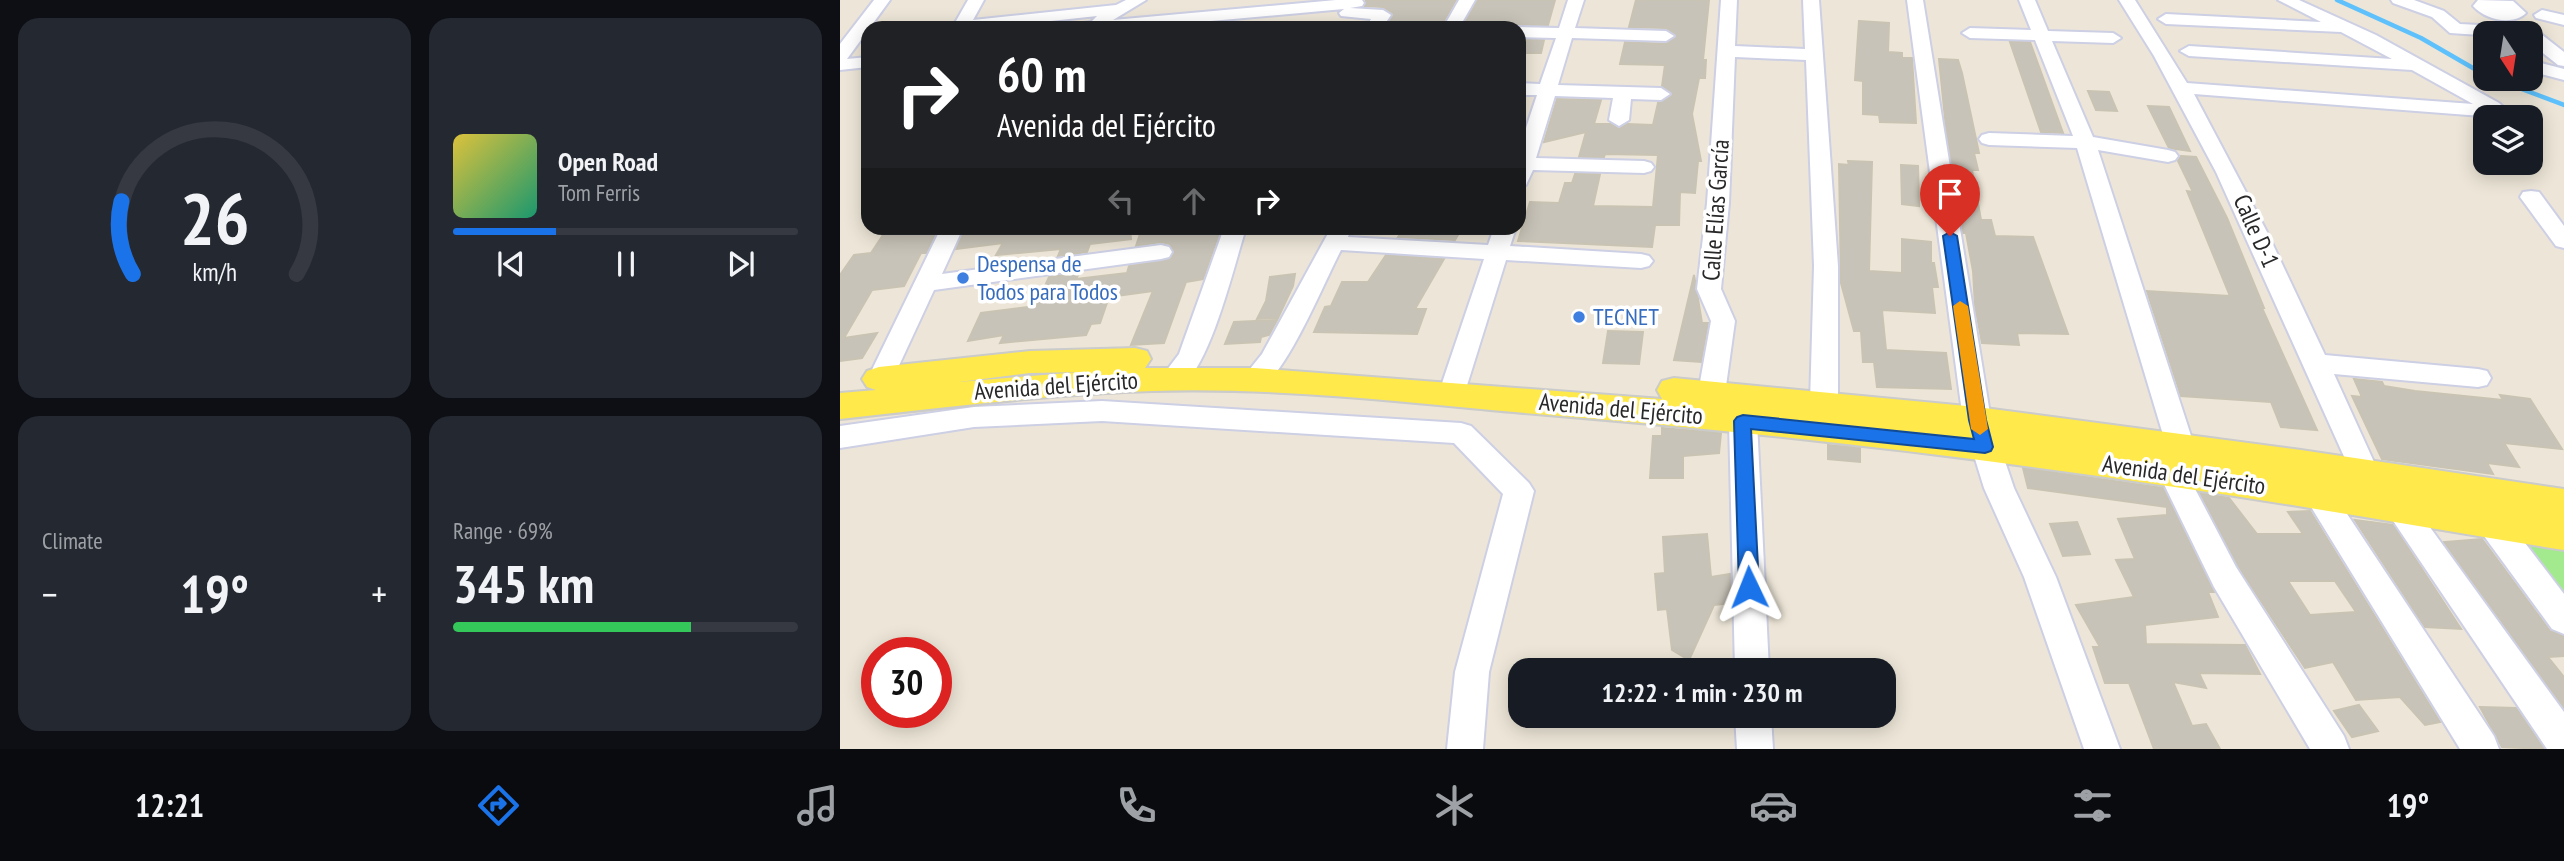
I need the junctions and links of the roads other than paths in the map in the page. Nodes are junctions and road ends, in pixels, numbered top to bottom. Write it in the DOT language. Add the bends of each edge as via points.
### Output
graph roads {
  1 [pos="882,0"];
  2 [pos="897,0"];
  3 [pos="978,0"];
  4 [pos="1395,0"];
  5 [pos="1467,0"];
  6 [pos="1576,0"];
  7 [pos="1729,0"];
  8 [pos="1811,0"];
  9 [pos="1915,0"];
  10 [pos="2027,0"];
  11 [pos="2127,0"];
  12 [pos="2286,0"];
  13 [pos="2399,0"];
  14 [pos="2487,3"];
  15 [pos="1131,4"];
  16 [pos="1353,5"];
  17 [pos="2438,14"];
  18 [pos="2462,15"];
  19 [pos="2542,15"];
  20 [pos="2166,19"];
  21 [pos="2564,20"];
  22 [pos="871,21"];
  23 [pos="881,21"];
  24 [pos="964,21"];
  25 [pos="1005,21"];
  26 [pos="1099,21"];
  27 [pos="1160,21"];
  28 [pos="1340,21"];
  29 [pos="1378,21"];
  30 [pos="1455,21"];
  31 [pos="2515,21"];
  32 [pos="2473,24"];
  33 [pos="2349,29"];
  34 [pos="2473,31"];
  35 [pos="1526,33"];
  36 [pos="1970,33"];
  37 [pos="2042,36"];
  38 [pos="2113,38"];
  39 [pos="861,40"];
  40 [pos="1563,41"];
  41 [pos="1665,43"];
  42 [pos="2543,44"];
  43 [pos="861,48"];
  44 [pos="1725,51"];
  45 [pos="2189,51"];
  46 [pos="1816,55"];
  47 [pos="2564,61"];
  48 [pos="2373,62"];
  49 [pos="848,65"];
  50 [pos="2416,65"];
  51 [pos="2543,69"];
  52 [pos="2564,75"];
  53 [pos="2183,88"];
  54 [pos="1526,89"];
  55 [pos="1546,90"];
  56 [pos="1623,93"];
  57 [pos="1661,94"];
  58 [pos="2404,105"];
  59 [pos="1619,120"];
  60 [pos="1989,139"];
  61 [pos="2085,142"];
  62 [pos="1526,153"];
  63 [pos="2168,156"];
  64 [pos="1644,167"];
  65 [pos="1526,169"];
  66 [pos="2531,197"];
  67 [pos="949,235"];
  68 [pos="1232,235"];
  69 [pos="1338,235"];
  70 [pos="1502,235"];
  71 [pos="2564,242"];
  72 [pos="1161,252"];
  73 [pos="1497,252"];
  74 [pos="1641,261"];
  75 [pos="925,284"];
  76 [pos="2315,363"];
  77 [pos="1182,368"];
  78 [pos="1263,370"];
  79 [pos="2478,377"];
  80 [pos="881,378"];
  81 [pos="1454,384"];
  82 [pos="840,386"];
  83 [pos="1824,403"];
  84 [pos="1711,404"];
  85 [pos="840,406"];
  86 [pos="1743,421"];
  87 [pos="1981,433"];
  88 [pos="840,437"];
  89 [pos="2176,460"];
  90 [pos="2301,464"];
  91 [pos="2371,474"];
  92 [pos="2318,495"];
  93 [pos="2564,504"];
  94 [pos="2401,508"];
  95 [pos="2492,523"];
  96 [pos="2564,534"];
  97 [pos="2564,619"];
  98 [pos="1752,658"];
  99 [pos="1754,728"];
  100 [pos="2564,743"];
  101 [pos="1465,749"];
  102 [pos="1755,749"];
  103 [pos="2102,749"];
  104 [pos="2330,749"];
  105 [pos="2480,749"];
  1 -- 22 [label="street"];
  2 -- 23 [label="street"];
  3 -- 24 [label="street"];
  4 -- 29 [label="street"];
  5 -- 30 [label="street"];
  6 -- 40 [label="street"];
  7 -- 44 [label="street, Calle Elías García"];
  8 -- 46 [label="street"];
  9 -- 87 [label="street"];
  10 -- 37 [label="street"];
  11 -- 53 [label="street, Calle D-1"];
  12 -- 33 [label="street"];
  13 -- 17 [label="street"];
  14 -- 18 [label="street" via="2468,8 2476,14"];
  14 -- 31 [label="street"];
  15 -- 25 [label="street"];
  15 -- 26 [label="street"];
  16 -- 27 [label="street"];
  16 -- 28 [label="street"];
  16 -- 29 [label="street"];
  17 -- 18 [label="street"];
  17 -- 34 [label="street" via="2456,29"];
  18 -- 32 [label="street"];
  19 -- 21 [label="street"];
  20 -- 33 [label="street"];
  33 -- 50 [label="street"];
  35 -- 40 [label="street"];
  36 -- 37 [label="street"];
  37 -- 38 [label="street"];
  37 -- 61 [label="street"];
  39 -- 49 [label="street"];
  40 -- 41 [label="street"];
  40 -- 55 [label="street"];
  42 -- 47 [label="street"];
  43 -- 49 [label="street"];
  44 -- 46 [label="street"];
  44 -- 84 [label="street, Calle Elías García" via="1709,289 1723,321"];
  45 -- 48 [label="street"];
  46 -- 83 [label="street" via="1826,266"];
  48 -- 50 [label="street"];
  48 -- 58 [label="street"];
  50 -- 58 [label="street" via="2500,112"];
  51 -- 52 [label="street"];
  53 -- 58 [label="street"];
  53 -- 76 [label="street, Calle D-1" via="2230,174"];
  54 -- 55 [label="street"];
  55 -- 56 [label="street"];
  55 -- 62 [label="street"];
  56 -- 57 [label="street"];
  56 -- 59 [label="street"];
  60 -- 61 [label="street"];
  61 -- 63 [label="street"];
  61 -- 89 [label="street"];
  64 -- 65 [label="street"];
  66 -- 71 [label="street"];
  67 -- 75 [label="street"];
  68 -- 77 [label="street"];
  69 -- 73 [label="street"];
  69 -- 78 [label="street"];
  70 -- 73 [label="street"];
  72 -- 75 [label="street"];
  73 -- 74 [label="street"];
  73 -- 81 [label="street"];
  75 -- 80 [label="street"];
  76 -- 79 [label="street"];
  76 -- 91 [label="street, Calle D-1"];
  77 -- 78 [label="main road, Avenida del Ejército"];
  77 -- 80 [label="main road, Avenida del Ejército" via="1030,362"];
  77 -- 85 [label="main road, Avenida del Ejército"];
  78 -- 81 [label="main road, Avenida del Ejército"];
  80 -- 82 [label="main road, Avenida del Ejército"];
  81 -- 84 [label="main road, Avenida del Ejército"];
  83 -- 84 [label="main road, Avenida del Ejército"];
  83 -- 87 [label="main road, Avenida del Ejército"];
  84 -- 86 [label="main road, Avenida del Ejército"];
  86 -- 87 [label="main road, Avenida del Ejército"];
  86 -- 98 [label="street"];
  87 -- 89 [label="main road, Avenida del Ejército"];
  87 -- 103 [label="street" via="1999,488 2040,577"];
  88 -- 101 [label="street" via="974,417 1102,411 1461,433 1519,491 1472,672"];
  89 -- 90 [label="main road, Avenida del Ejército"];
  89 -- 92 [label="main road, Avenida del Ejército"];
  89 -- 104 [label="street" via="2225,577"];
  90 -- 91 [label="main road, Avenida del Ejército"];
  90 -- 92 [label="street"];
  91 -- 93 [label="main road, Avenida del Ejército"];
  91 -- 94 [label="street, Calle D-1"];
  92 -- 94 [label="main road, Avenida del Ejército"];
  92 -- 105 [label="street"];
  94 -- 95 [label="main road, Avenida del Ejército"];
  94 -- 100 [label="street, Calle D-1"];
  95 -- 96 [label="main road, Avenida del Ejército"];
  95 -- 97 [label="street"];
  99 -- 102 [label="street"];
}
